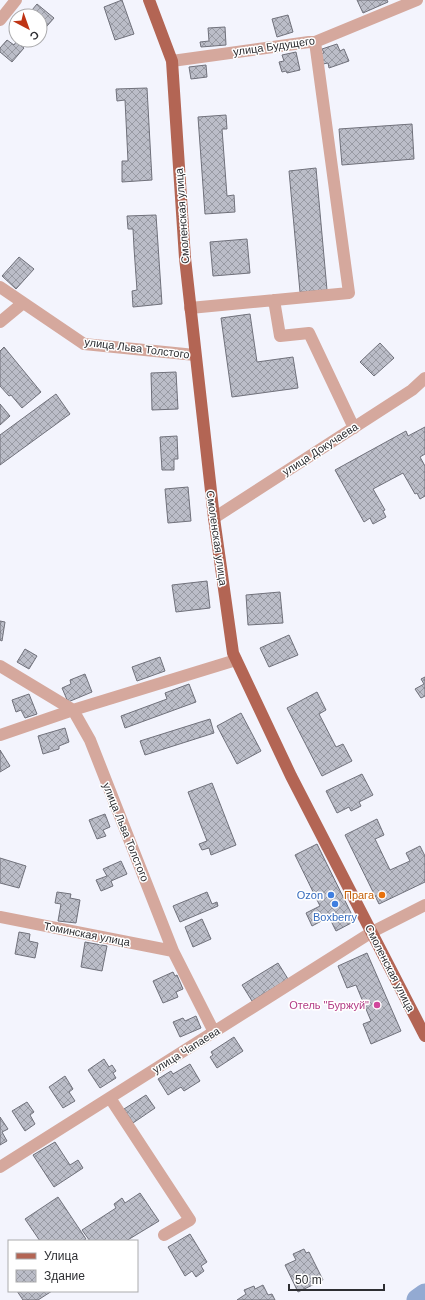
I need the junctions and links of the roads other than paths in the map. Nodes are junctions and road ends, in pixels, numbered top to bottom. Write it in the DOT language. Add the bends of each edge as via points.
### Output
graph roads {
  1 [pos="16,0"];
  2 [pos="149,0"];
  3 [pos="417,0"];
  4 [pos="0,20"];
  5 [pos="315,42"];
  6 [pos="172,61"];
  7 [pos="0,287"];
  8 [pos="274,300"];
  9 [pos="23,303"];
  10 [pos="190,308"];
  11 [pos="0,322"];
  12 [pos="195,355"];
  13 [pos="425,378"];
  14 [pos="354,428"];
  15 [pos="214,518"];
  16 [pos="236,660"];
  17 [pos="0,666"];
  18 [pos="73,710"];
  19 [pos="0,735"];
  20 [pos="425,905"];
  21 [pos="0,917"];
  22 [pos="372,932"];
  23 [pos="173,951"];
  24 [pos="214,1032"];
  25 [pos="425,1036"];
  26 [pos="110,1098"];
  27 [pos="0,1167"];
  28 [pos="164,1235"];
  1 -- 4 [label="street"];
  2 -- 6 [label="main road, Смоленская улица"];
  3 -- 5 [label="street, улица Будущего"];
  5 -- 6 [label="street, улица Будущего"];
  5 -- 8 [label="street" via="349,293"];
  6 -- 10 [label="main road, Смоленская улица"];
  7 -- 9 [label="street, улица Льва Толстого"];
  8 -- 10 [label="street"];
  8 -- 14 [label="street" via="280,336 309,333"];
  9 -- 11 [label="street"];
  9 -- 12 [label="street, улица Льва Толстого" via="84,344"];
  10 -- 12 [label="main road, Смоленская улица"];
  12 -- 15 [label="main road, Смоленская улица"];
  13 -- 14 [label="street, улица Докучаева" via="412,390"];
  14 -- 15 [label="street, улица Докучаева"];
  15 -- 16 [label="main road, Смоленская улица" via="233,654"];
  16 -- 18 [label="street"];
  16 -- 22 [label="main road, Смоленская улица" via="291,776"];
  17 -- 18 [label="street, улица Льва Толстого"];
  18 -- 19 [label="street"];
  18 -- 23 [label="street, улица Льва Толстого" via="90,740"];
  20 -- 22 [label="street, улица Чапаева"];
  21 -- 23 [label="street, Томинская улица"];
  22 -- 24 [label="street, улица Чапаева"];
  22 -- 25 [label="main road, Смоленская улица"];
  23 -- 24 [label="street, улица Льва Толстого"];
  24 -- 26 [label="street, улица Чапаева"];
  26 -- 27 [label="street, улица Чапаева"];
  26 -- 28 [label="street" via="190,1220"];
}
